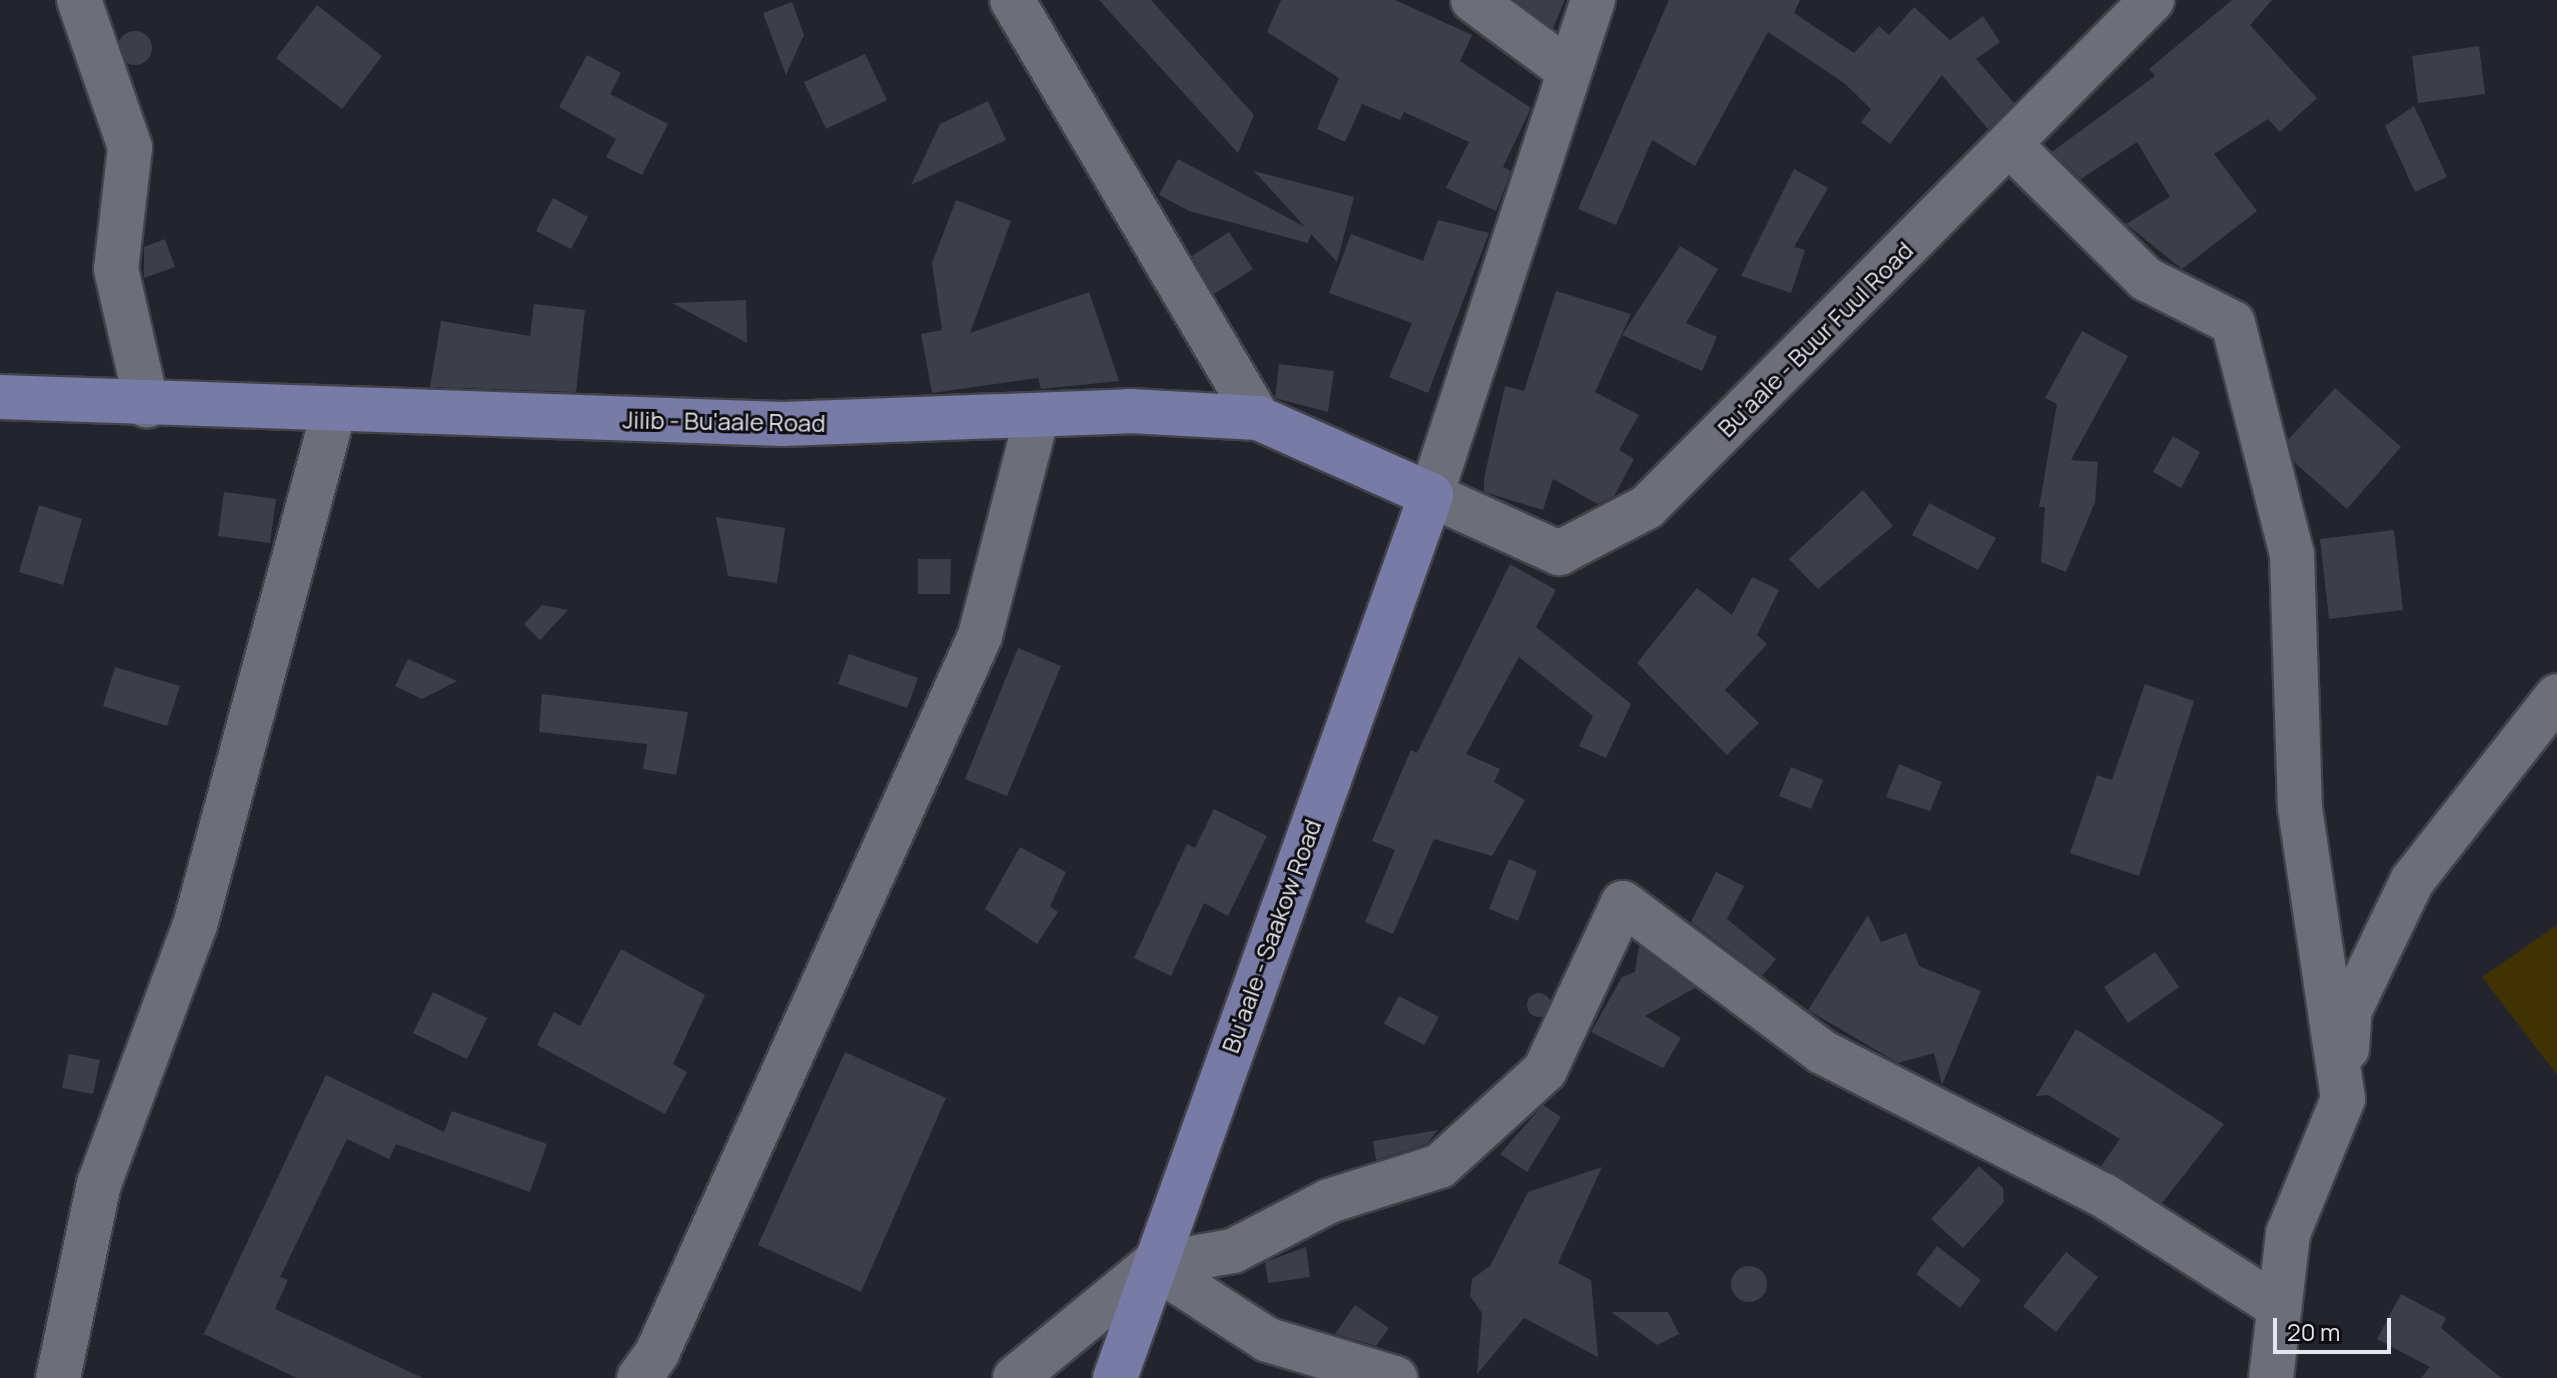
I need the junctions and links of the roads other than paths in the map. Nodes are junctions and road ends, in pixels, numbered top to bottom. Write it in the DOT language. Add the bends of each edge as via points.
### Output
graph roads {
  1 [pos="79,0"];
  2 [pos="1012,0"];
  3 [pos="1473,0"];
  4 [pos="1593,0"];
  5 [pos="2152,0"];
  6 [pos="1568,70"];
  7 [pos="2009,144"];
  8 [pos="0,397"];
  9 [pos="147,406"];
  10 [pos="333,414"];
  11 [pos="1037,415"];
  12 [pos="1258,418"];
  13 [pos="1431,495"];
  14 [pos="2557,696"];
  15 [pos="2343,1099"];
  16 [pos="1152,1265"];
  17 [pos="2279,1307"];
  18 [pos="58,1378"];
  19 [pos="639,1378"];
  20 [pos="1015,1378"];
  21 [pos="1115,1378"];
  22 [pos="1395,1378"];
  23 [pos="2271,1378"];
  1 -- 9 [label="street" via="130,147 116,269"];
  2 -- 12 [label="street"];
  3 -- 6 [label="street"];
  4 -- 6 [label="street"];
  5 -- 7 [label="street, Bu'aale - Buur Fuul Road"];
  6 -- 13 [label="street"];
  7 -- 13 [label="street, Bu'aale - Buur Fuul Road" via="1647,507 1559,553"];
  7 -- 15 [label="street" via="2146,279 2233,323 2292,555 2300,808"];
  8 -- 9 [label="main road, Jilib - Bu'aale Road"];
  9 -- 10 [label="main road, Jilib - Bu'aale Road"];
  10 -- 11 [label="main road, Jilib - Bu'aale Road" via="783,424"];
  10 -- 18 [label="street" via="195,925 99,1184"];
  11 -- 12 [label="main road, Jilib - Bu'aale Road"];
  11 -- 19 [label="street" via="980,636 657,1353"];
  12 -- 13 [label="main road, Jilib - Bu'aale Road"];
  13 -- 16 [label="main road, Bu'aale - Saakow Road"];
  14 -- 15 [label="street" via="2412,881 2350,1010"];
  15 -- 17 [label="street" via="2288,1234"];
  16 -- 17 [label="street" via="1233,1251 1329,1201 1440,1166 1545,1070 1623,903 1822,1052 2103,1195"];
  16 -- 20 [label="street"];
  16 -- 21 [label="main road, Bu'aale - Saakow Road"];
  16 -- 22 [label="street" via="1268,1340"];
  17 -- 23 [label="street"];
}
